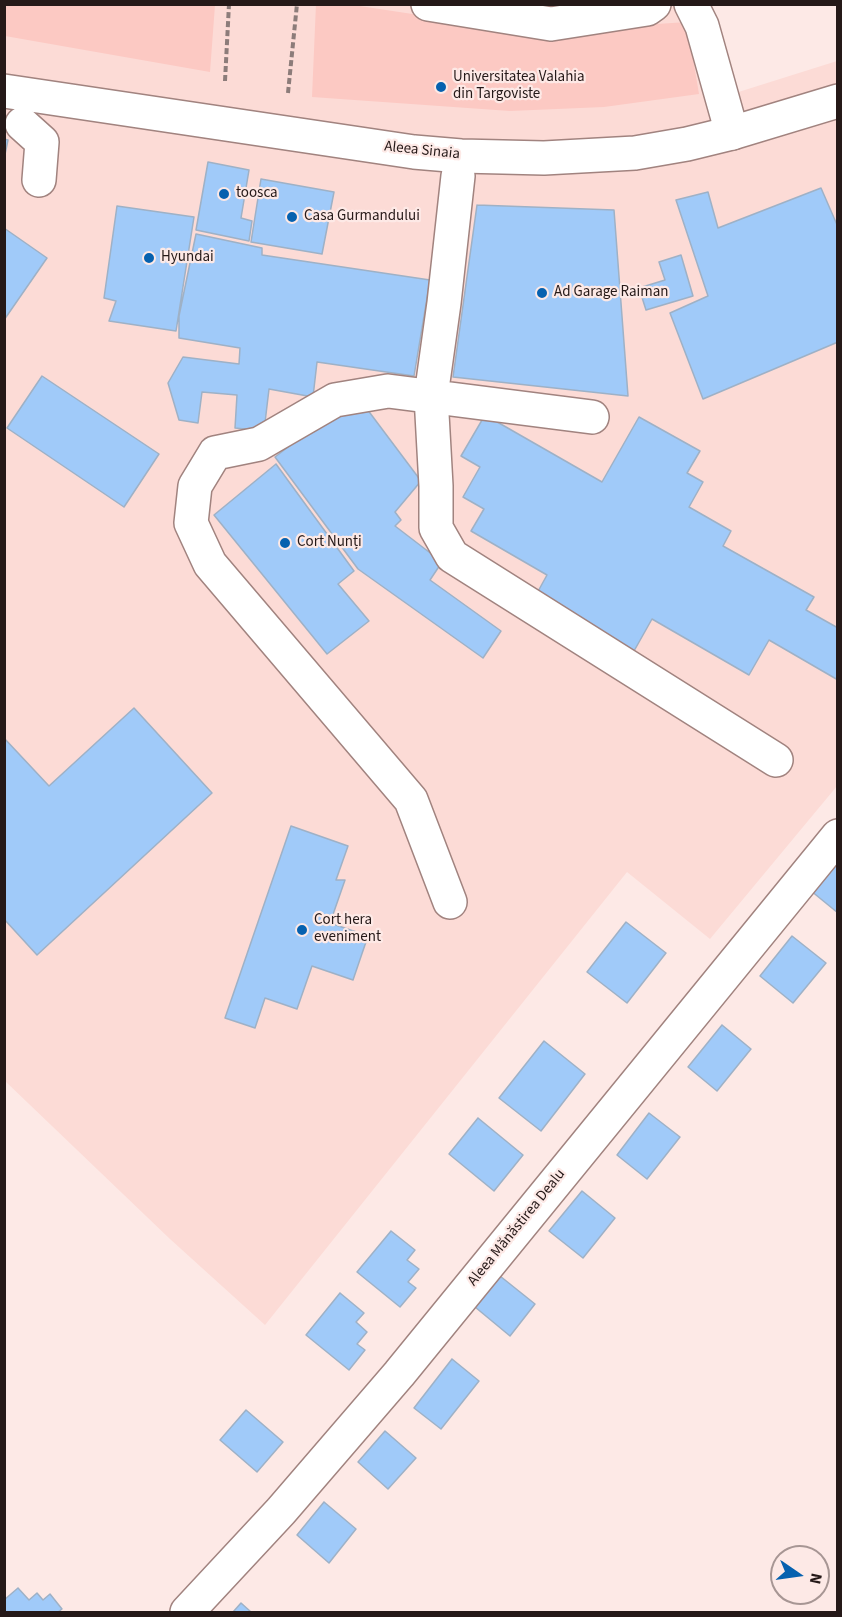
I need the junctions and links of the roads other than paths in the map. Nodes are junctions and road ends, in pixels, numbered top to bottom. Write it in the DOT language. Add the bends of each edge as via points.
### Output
graph roads {
  1 [pos="428,4"];
  2 [pos="654,4"];
  3 [pos="691,4"];
  4 [pos="4,91"];
  5 [pos="837,101"];
  6 [pos="13,119"];
  7 [pos="837,123"];
  8 [pos="732,133"];
  9 [pos="458,176"];
  10 [pos="39,180"];
  11 [pos="431,396"];
  12 [pos="592,417"];
  13 [pos="776,760"];
  14 [pos="837,836"];
  15 [pos="450,902"];
  16 [pos="187,1612"];
  1 -- 2 [label="main road" via="551,24 647,9"];
  3 -- 8 [label="main road" via="702,26"];
  4 -- 8 [label="main road, Aleea Sinaia" via="461,156 611,155"];
  5 -- 8 [label="main road, Aleea Sinaia"];
  6 -- 9 [label="main road, Aleea Sinaia" via="165,135"];
  6 -- 10 [label="main road" via="42,142"];
  7 -- 9 [label="main road, Aleea Sinaia" via="675,167 550,178"];
  9 -- 11 [label="main road"];
  11 -- 12 [label="main road"];
  11 -- 13 [label="main road" via="436,528 452,556"];
  11 -- 15 [label="main road" via="388,391 335,400 259,444 215,453 195,486 191,523 210,564 411,800"];
  14 -- 16 [label="main road, Aleea Mănăstirea Dealu" via="399,1374 281,1511"];
}
